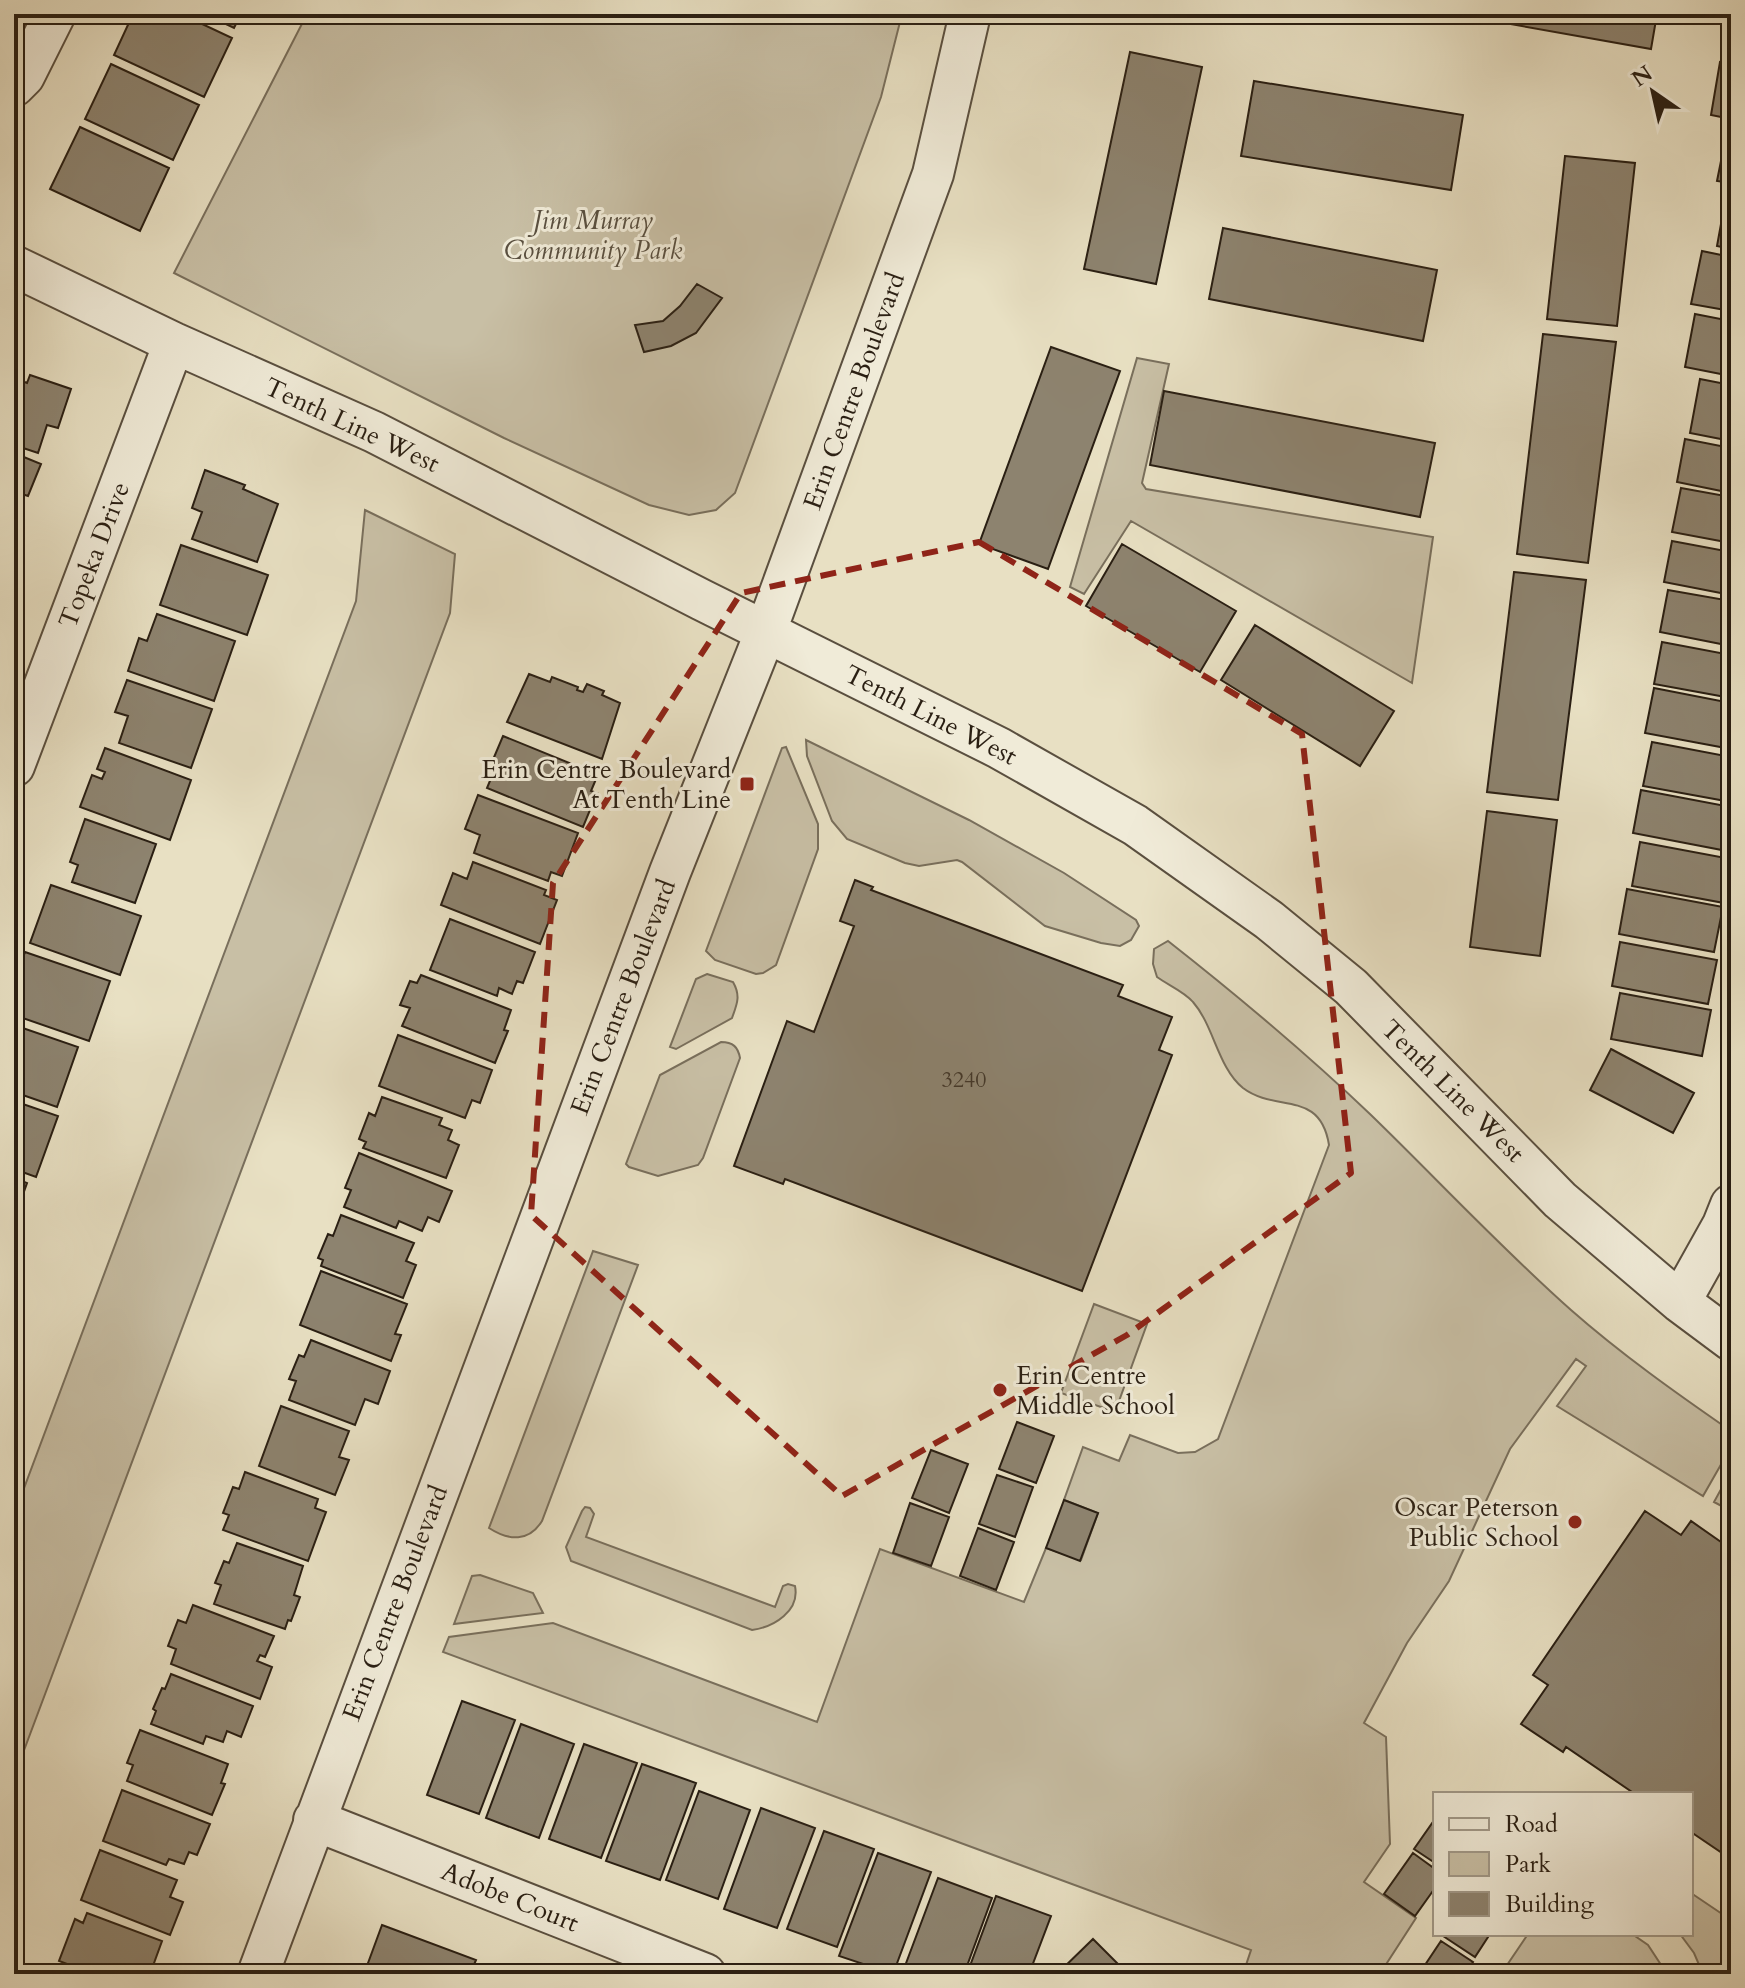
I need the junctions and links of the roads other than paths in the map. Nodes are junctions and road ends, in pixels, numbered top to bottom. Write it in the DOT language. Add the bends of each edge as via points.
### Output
graph roads {
  1 [pos="55,14"];
  2 [pos="970,14"];
  3 [pos="14,86"];
  4 [pos="14,266"];
  5 [pos="174,343"];
  6 [pos="766,631"];
  7 [pos="14,766"];
  8 [pos="1731,1205"];
  9 [pos="1680,1302"];
  10 [pos="1731,1340"];
  11 [pos="314,1820"];
  12 [pos="258,1974"];
  13 [pos="705,1974"];
  1 -- 3 [label="street"];
  2 -- 6 [label="street, Erin Centre Boulevard" via="933,174"];
  4 -- 5 [label="street, Tenth Line West"];
  5 -- 6 [label="street, Tenth Line West" via="374,432"];
  5 -- 7 [label="street, Topeka Drive"];
  6 -- 9 [label="street, Tenth Line West" via="999,748 1135,825 1269,920 1351,987 1560,1200"];
  6 -- 11 [label="street, Erin Centre Boulevard" via="670,872"];
  8 -- 9 [label="street"];
  9 -- 10 [label="street, Tenth Line West"];
  11 -- 12 [label="street, Erin Centre Boulevard"];
  11 -- 13 [label="street, Adobe Court"];
}
